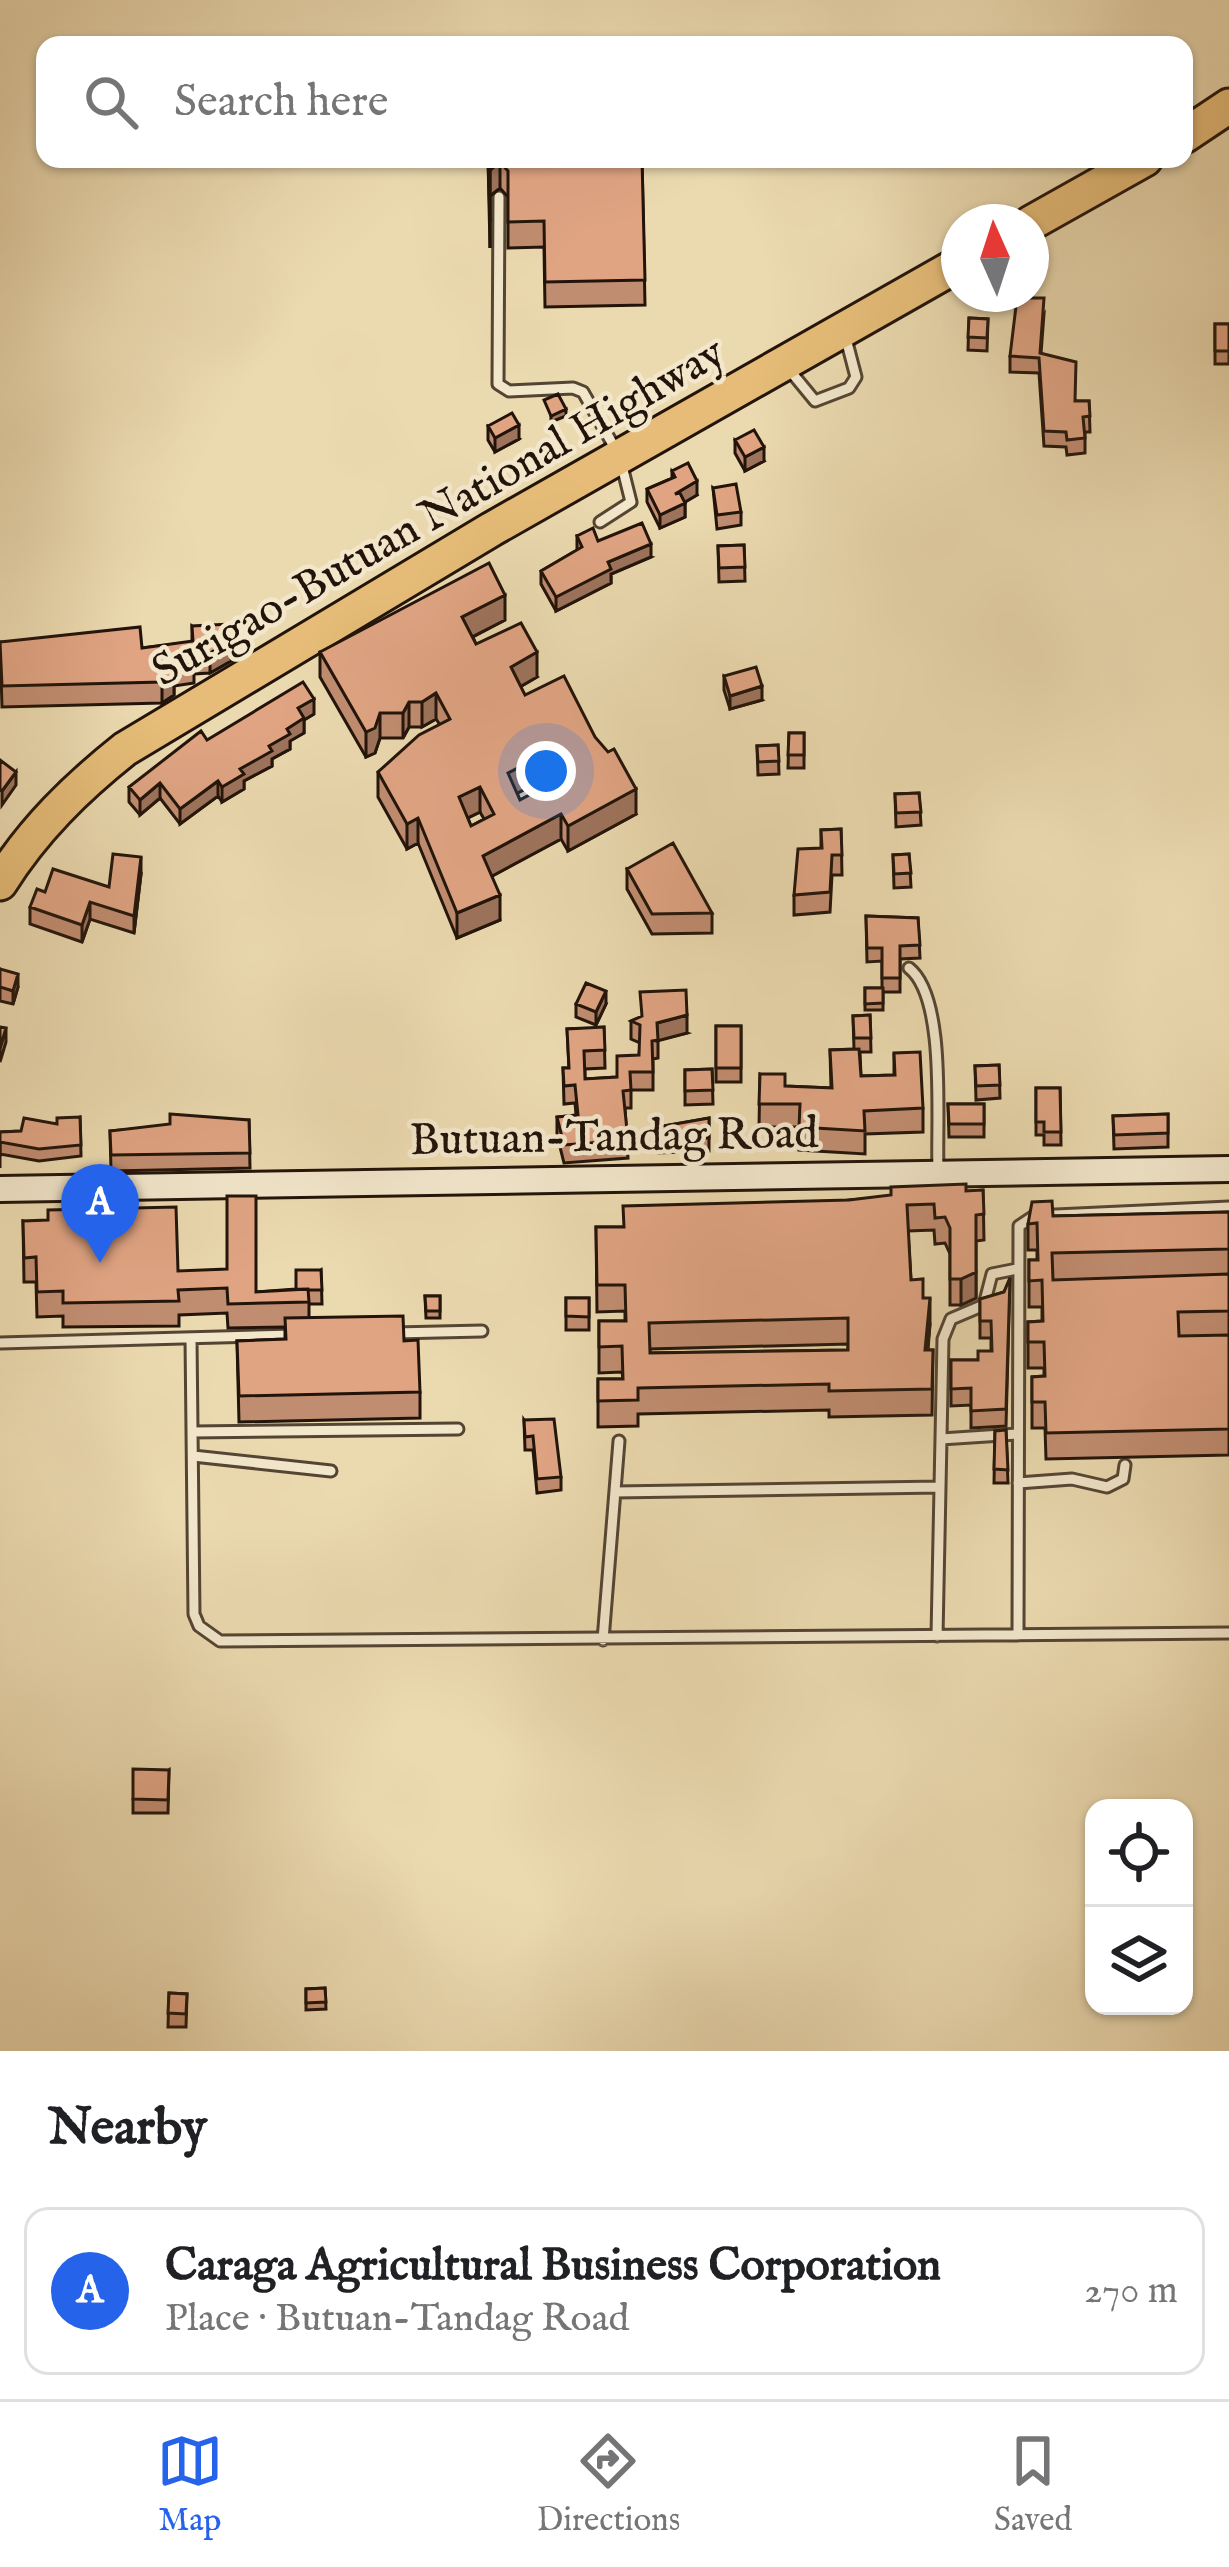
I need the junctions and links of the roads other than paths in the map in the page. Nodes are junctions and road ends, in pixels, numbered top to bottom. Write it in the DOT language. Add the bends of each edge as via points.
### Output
graph roads {
  1 [pos="1229,106"];
  2 [pos="1229,117"];
  3 [pos="1193,131"];
  4 [pos="1193,133"];
  5 [pos="1129,168"];
  6 [pos="499,196"];
  7 [pos="1049,213"];
  8 [pos="941,274"];
  9 [pos="844,331"];
  10 [pos="784,363"];
  11 [pos="619,456"];
  12 [pos="600,522"];
  13 [pos="3,873"];
  14 [pos="909,968"];
  15 [pos="1229,1169"];
  16 [pos="938,1174"];
  17 [pos="0,1189"];
  18 [pos="1229,1207"];
  19 [pos="1017,1269"];
  20 [pos="482,1331"];
  21 [pos="370,1334"];
  22 [pos="303,1335"];
  23 [pos="191,1338"];
  24 [pos="0,1343"];
  25 [pos="458,1429"];
  26 [pos="192,1432"];
  27 [pos="1017,1433"];
  28 [pos="941,1439"];
  29 [pos="619,1441"];
  30 [pos="193,1456"];
  31 [pos="1125,1465"];
  32 [pos="332,1471"];
  33 [pos="1018,1483"];
  34 [pos="940,1487"];
  35 [pos="615,1492"];
  36 [pos="1229,1633"];
  37 [pos="1018,1635"];
  38 [pos="937,1636"];
  39 [pos="603,1640"];
  1 -- 3 [label="highway"];
  2 -- 4 [label="highway"];
  5 -- 7 [label="highway"];
  6 -- 11 [label="lane" via="498,384 509,392 583,392"];
  8 -- 9 [label="highway, Surigao-Butuan National Highway"];
  9 -- 10 [label="highway, Surigao-Butuan National Highway"];
  9 -- 10 [label="lane" via="856,377 850,388 815,400"];
  10 -- 11 [label="highway, Surigao-Butuan National Highway"];
  11 -- 12 [label="lane" via="631,502"];
  11 -- 13 [label="highway, Surigao-Butuan National Highway" via="125,749 80,785"];
  14 -- 16 [label="lane" via="929,994"];
  15 -- 16 [label="main road, Butuan-Tandag Road"];
  16 -- 17 [label="main road, Butuan-Tandag Road"];
  18 -- 19 [label="lane" via="1034,1216 1019,1226"];
  19 -- 27 [label="lane"];
  19 -- 28 [label="lane" via="995,1271 984,1304 946,1326"];
  20 -- 21 [label="lane"];
  22 -- 23 [label="lane"];
  23 -- 24 [label="lane"];
  23 -- 26 [label="lane"];
  25 -- 26 [label="lane"];
  26 -- 30 [label="lane"];
  27 -- 28 [label="lane"];
  27 -- 33 [label="lane"];
  28 -- 34 [label="lane"];
  29 -- 35 [label="lane"];
  30 -- 32 [label="lane"];
  30 -- 39 [label="lane" via="194,1614 220,1641"];
  31 -- 33 [label="lane" via="1124,1478 1107,1487 1072,1479"];
  33 -- 37 [label="lane"];
  34 -- 35 [label="lane"];
  34 -- 38 [label="lane"];
  35 -- 39 [label="lane"];
  36 -- 37 [label="lane"];
  37 -- 38 [label="lane"];
  38 -- 39 [label="lane"];
}
